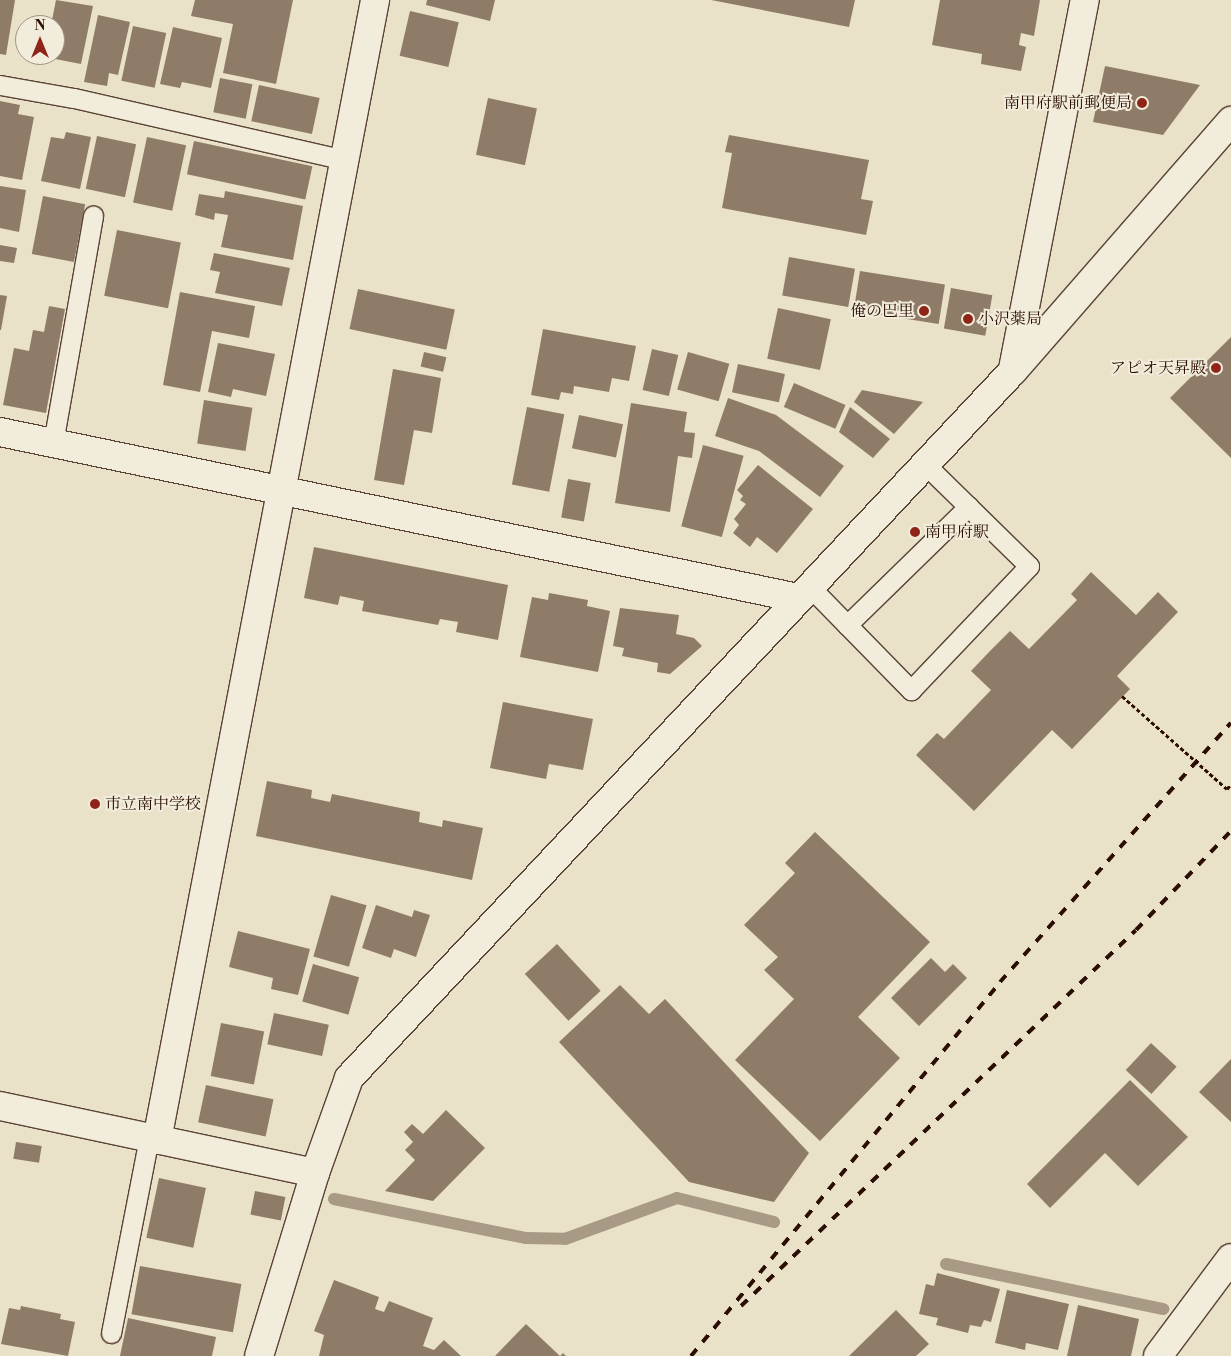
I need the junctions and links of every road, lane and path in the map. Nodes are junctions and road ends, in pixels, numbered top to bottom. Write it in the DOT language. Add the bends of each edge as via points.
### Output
graph roads {
  1 [pos="375,0"];
  2 [pos="1085,0"];
  3 [pos="0,85"];
  4 [pos="1231,121"];
  5 [pos="345,160"];
  6 [pos="93,216"];
  7 [pos="1013,371"];
  8 [pos="0,432"];
  9 [pos="53,443"];
  10 [pos="925,464"];
  11 [pos="281,492"];
  12 [pos="969,506"];
  13 [pos="804,592"];
  14 [pos="847,625"];
  15 [pos="1122,696"];
  16 [pos="1231,784"];
  17 [pos="0,1106"];
  18 [pos="153,1139"];
  19 [pos="315,1173"];
  20 [pos="1231,1258"];
  21 [pos="111,1333"];
  22 [pos="259,1356"];
  23 [pos="1158,1356"];
  1 -- 5 [label="street"];
  2 -- 7 [label="street"];
  3 -- 5 [label="lane" via="74,98"];
  4 -- 7 [label="street"];
  5 -- 11 [label="street"];
  6 -- 9 [label="lane"];
  7 -- 10 [label="street"];
  8 -- 9 [label="street"];
  9 -- 11 [label="street"];
  10 -- 12 [label="lane"];
  10 -- 13 [label="street"];
  11 -- 13 [label="street"];
  11 -- 18 [label="street"];
  12 -- 14 [label="lane"];
  12 -- 14 [label="lane" via="1028,566 911,690"];
  13 -- 14 [label="lane"];
  13 -- 19 [label="street" via="349,1078"];
  15 -- 16 [label="path" via="1227,789"];
  17 -- 18 [label="street"];
  18 -- 19 [label="street"];
  18 -- 21 [label="lane"];
  19 -- 22 [label="street"];
  20 -- 23 [label="street"];
}
